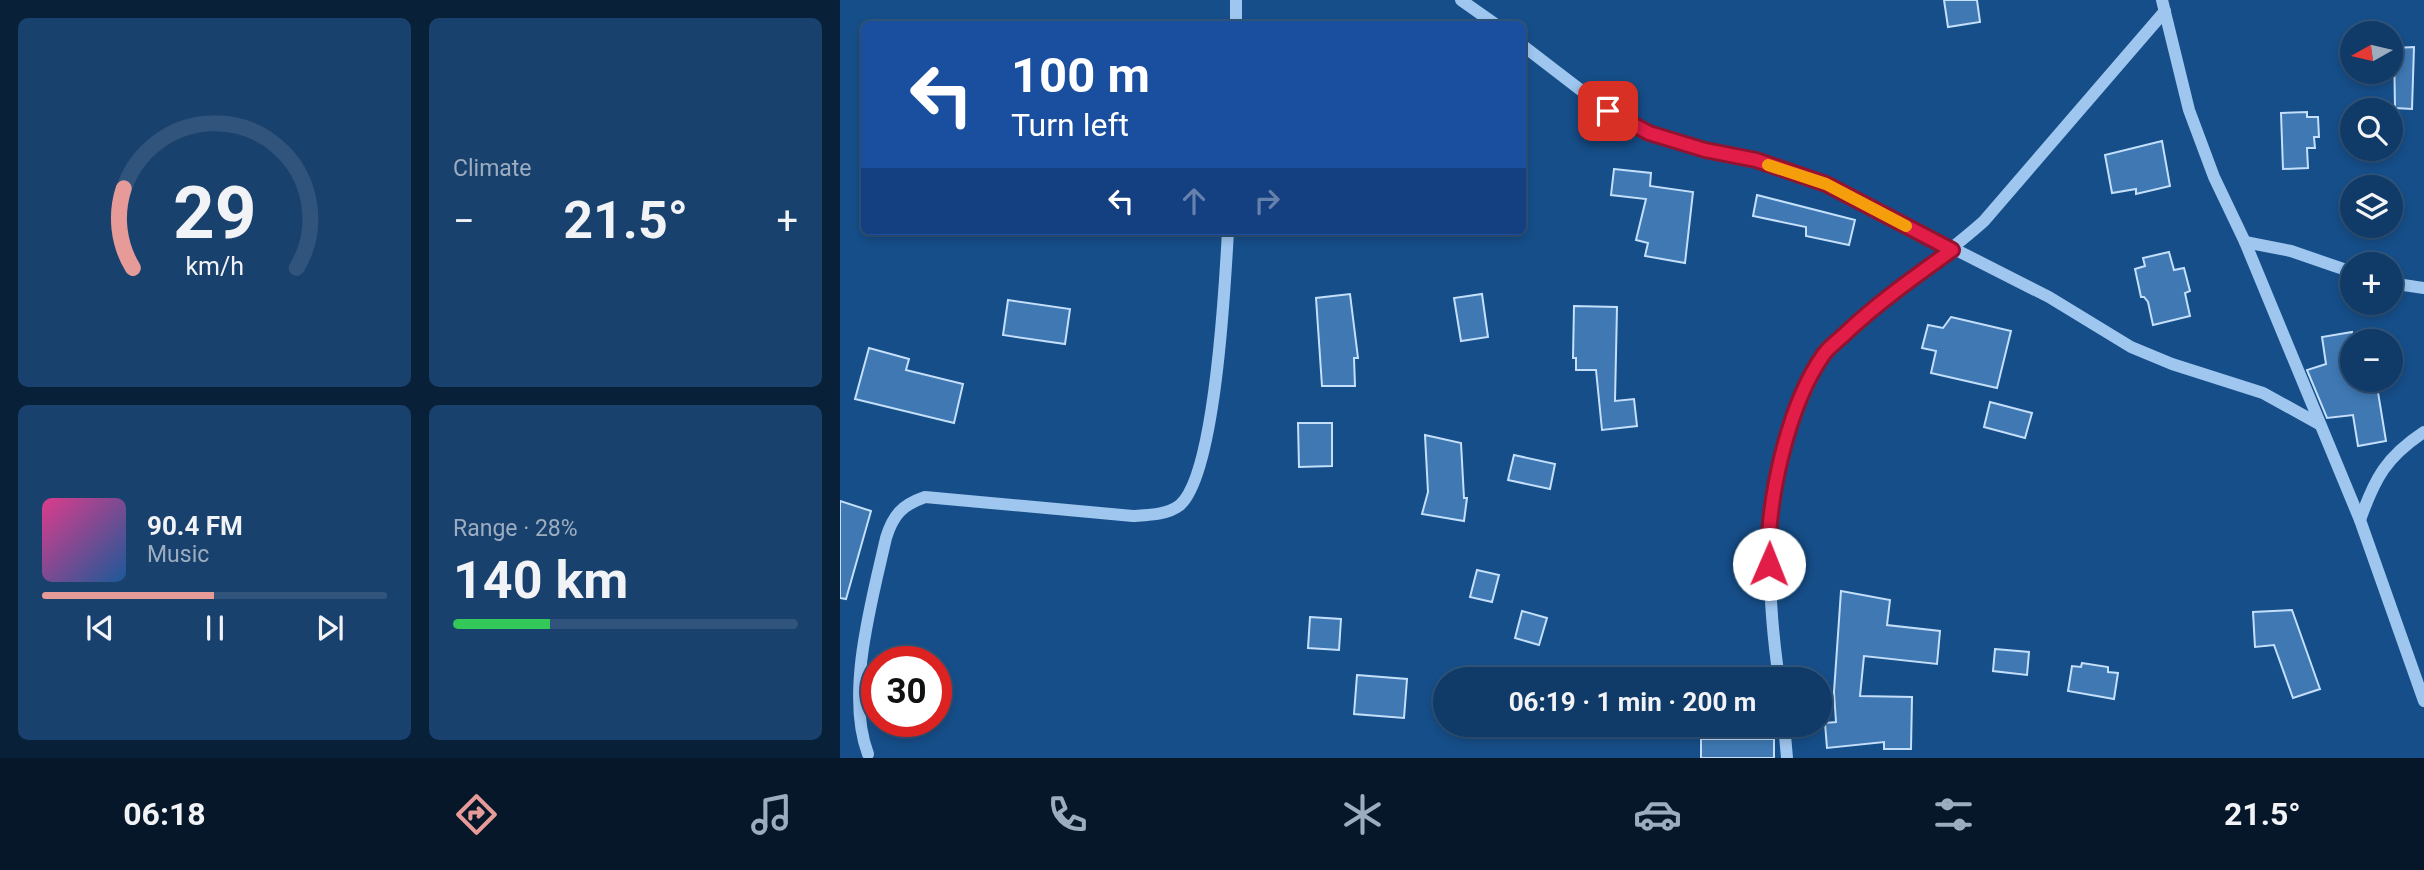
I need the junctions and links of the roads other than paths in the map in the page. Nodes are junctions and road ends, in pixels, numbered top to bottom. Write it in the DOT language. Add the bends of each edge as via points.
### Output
graph roads {
  1 [pos="1236,0"];
  2 [pos="1461,0"];
  3 [pos="2163,6"];
  4 [pos="1236,21"];
  5 [pos="1491,21"];
  6 [pos="1526,48"];
  7 [pos="1228,235"];
  8 [pos="2245,242"];
  9 [pos="1952,250"];
  10 [pos="2340,268"];
  11 [pos="2403,286"];
  12 [pos="2424,288"];
  13 [pos="2319,424"];
  14 [pos="2424,432"];
  15 [pos="2360,520"];
  16 [pos="1777,667"];
  17 [pos="2424,701"];
  18 [pos="1785,737"];
  19 [pos="868,754"];
  20 [pos="1787,758"];
  1 -- 4 [label="street"];
  2 -- 5 [label="street"];
  3 -- 8 [label="street" via="2189,110"];
  3 -- 9 [label="street" via="1984,221"];
  6 -- 9 [label="street" via="1608,111 1649,133 1756,160 1826,184"];
  7 -- 19 [label="street" via="1207,430 1197,477 1180,505 1159,515 1133,516 925,497 907,503 892,520 886,538 862,664 859,715"];
  8 -- 10 [label="street"];
  8 -- 13 [label="street"];
  9 -- 13 [label="street" via="2049,297 2130,347 2263,393"];
  9 -- 16 [label="street" via="1878,303 1824,354 1797,407 1779,463 1768,541"];
  11 -- 12 [label="street"];
  13 -- 15 [label="street"];
  14 -- 15 [label="street" via="2383,466"];
  15 -- 17 [label="street"];
  18 -- 20 [label="street"];
}
